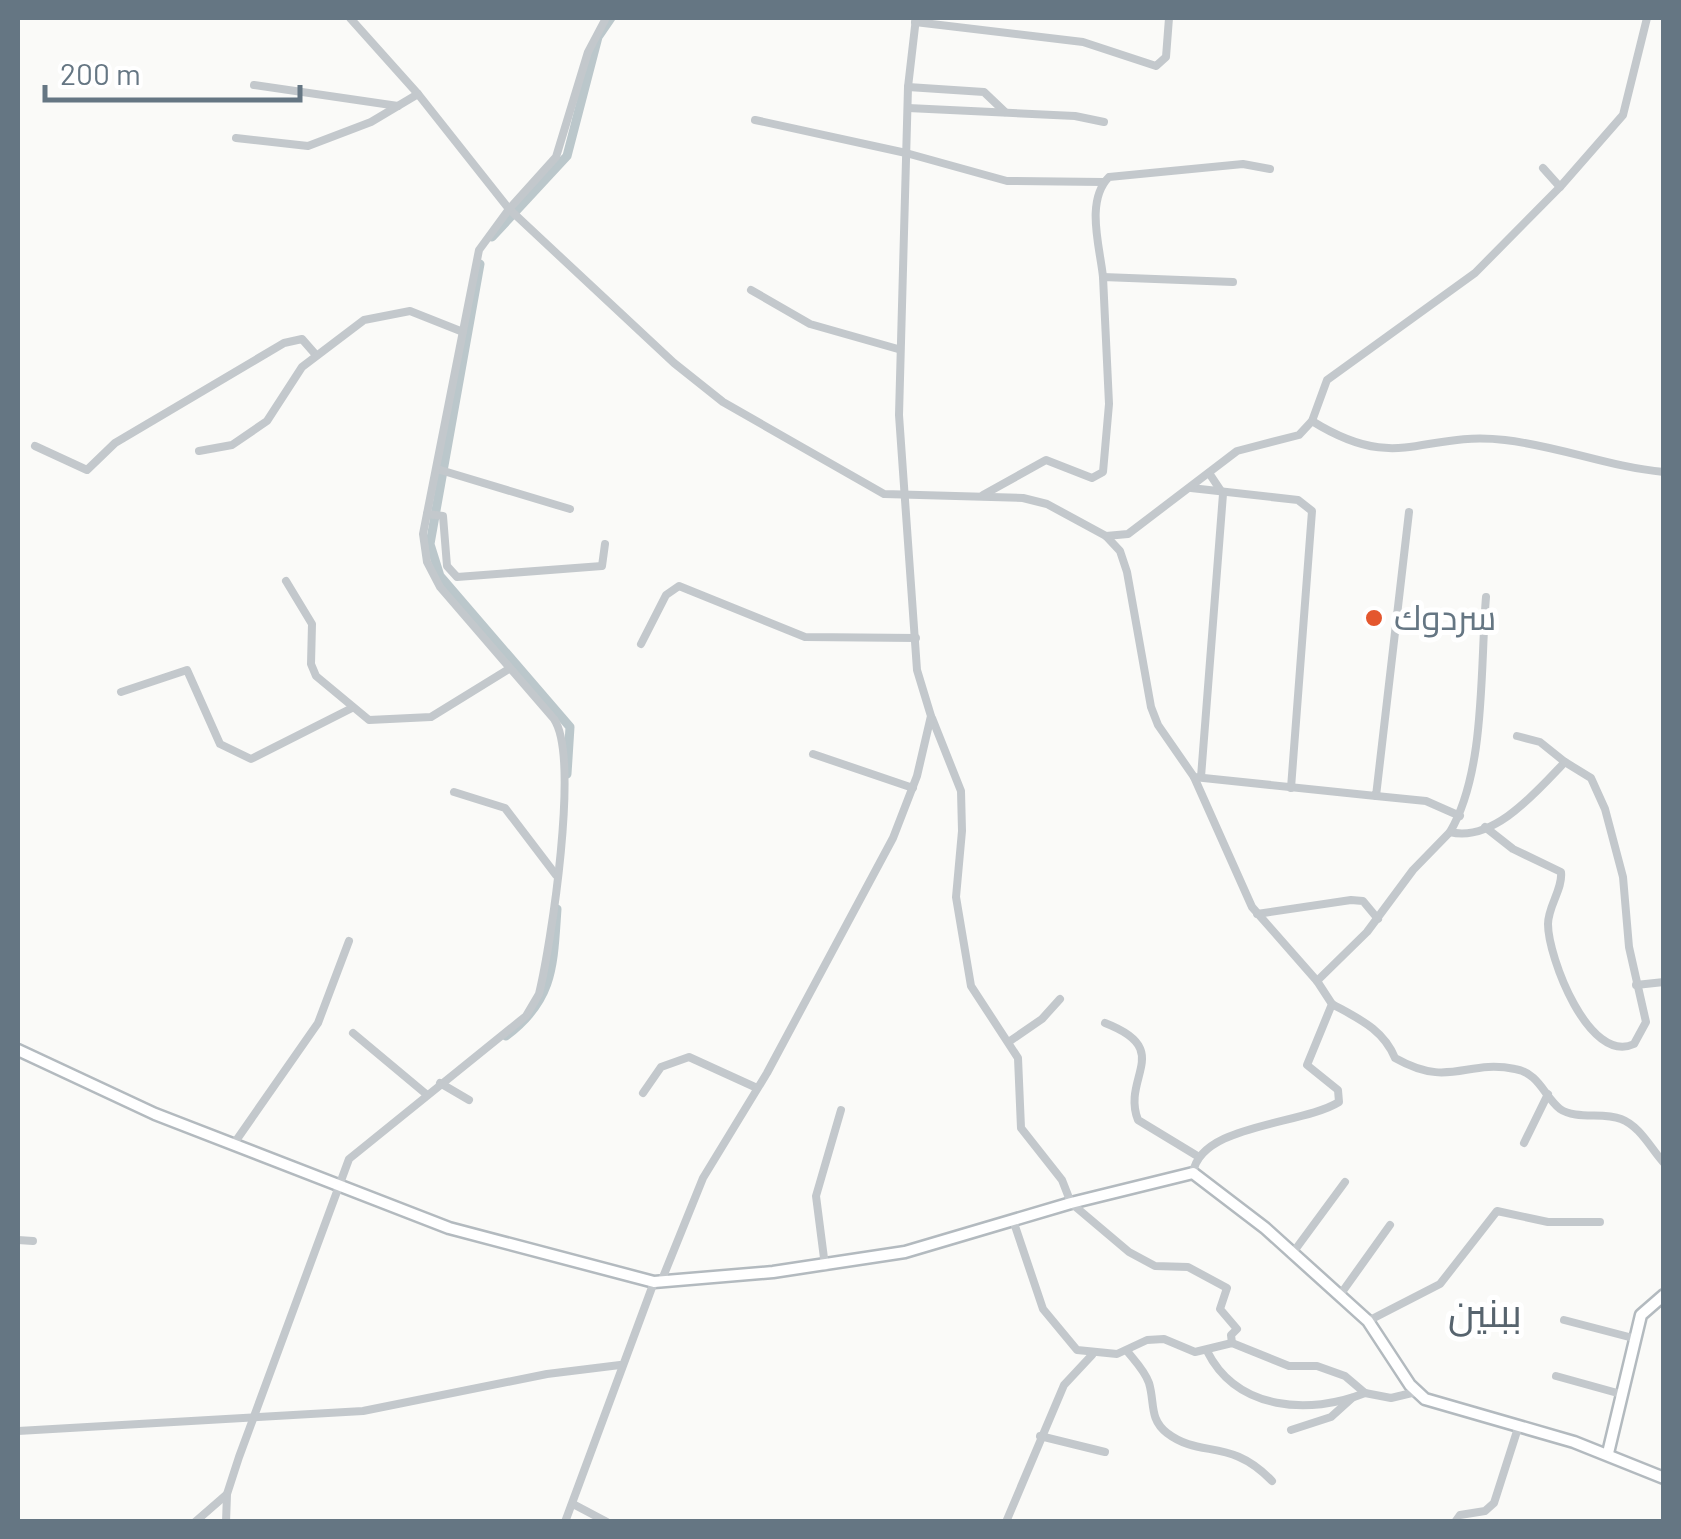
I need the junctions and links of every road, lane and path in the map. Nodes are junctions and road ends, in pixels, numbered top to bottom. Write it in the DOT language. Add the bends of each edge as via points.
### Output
graph roads {
  1 [pos="350,18"];
  2 [pos="606,18"];
  3 [pos="1169,18"];
  4 [pos="1647,18"];
  5 [pos="915,20"];
  6 [pos="254,85"];
  7 [pos="908,87"];
  8 [pos="418,94"];
  9 [pos="398,106"];
  10 [pos="908,108"];
  11 [pos="1005,112"];
  12 [pos="756,120"];
  13 [pos="1104,122"];
  14 [pos="236,138"];
  15 [pos="906,152"];
  16 [pos="1542,168"];
  17 [pos="1270,169"];
  18 [pos="1103,182"];
  19 [pos="1560,187"];
  20 [pos="509,209"];
  21 [pos="1103,277"];
  22 [pos="1233,282"];
  23 [pos="751,290"];
  24 [pos="463,332"];
  25 [pos="898,350"];
  26 [pos="316,355"];
  27 [pos="1312,420"];
  28 [pos="36,446"];
  29 [pos="200,450"];
  30 [pos="437,469"];
  31 [pos="1210,472"];
  32 [pos="1664,472"];
  33 [pos="1192,488"];
  34 [pos="984,494"];
  35 [pos="1223,494"];
  36 [pos="903,498"];
  37 [pos="570,509"];
  38 [pos="1409,512"];
  39 [pos="427,514"];
  40 [pos="1106,536"];
  41 [pos="605,544"];
  42 [pos="286,581"];
  43 [pos="1486,596"];
  44 [pos="916,638"];
  45 [pos="641,644"];
  46 [pos="509,668"];
  47 [pos="121,692"];
  48 [pos="352,708"];
  49 [pos="931,716"];
  50 [pos="1517,736"];
  51 [pos="814,754"];
  52 [pos="1565,762"];
  53 [pos="1198,777"];
  54 [pos="912,788"];
  55 [pos="1292,788"];
  56 [pos="454,792"];
  57 [pos="1376,796"];
  58 [pos="1460,816"];
  59 [pos="1485,827"];
  60 [pos="1450,832"];
  61 [pos="556,876"];
  62 [pos="1257,914"];
  63 [pos="1378,918"];
  64 [pos="350,941"];
  65 [pos="1316,980"];
  66 [pos="1664,982"];
  67 [pos="1636,985"];
  68 [pos="1060,999"];
  69 [pos="1332,1004"];
  70 [pos="1105,1023"];
  71 [pos="353,1033"];
  72 [pos="1010,1041"];
  73 [pos="18,1050"];
  74 [pos="440,1083"];
  75 [pos="757,1088"];
  76 [pos="643,1092"];
  77 [pos="426,1094"];
  78 [pos="1548,1094"];
  79 [pos="468,1100"];
  80 [pos="840,1110"];
  81 [pos="1524,1143"];
  82 [pos="233,1145"];
  83 [pos="1198,1156"];
  84 [pos="1664,1163"];
  85 [pos="1193,1173"];
  86 [pos="1345,1182"];
  87 [pos="336,1184"];
  88 [pos="1071,1203"];
  89 [pos="1014,1220"];
  90 [pos="1600,1222"];
  91 [pos="1390,1225"];
  92 [pos="18,1240"];
  93 [pos="33,1240"];
  94 [pos="1292,1254"];
  95 [pos="825,1266"];
  96 [pos="658,1282"];
  97 [pos="1340,1295"];
  98 [pos="1664,1295"];
  99 [pos="1564,1320"];
  100 [pos="1368,1321"];
  101 [pos="1633,1338"];
  102 [pos="1232,1343"];
  103 [pos="1127,1351"];
  104 [pos="1207,1351"];
  105 [pos="1092,1355"];
  106 [pos="620,1365"];
  107 [pos="1556,1376"];
  108 [pos="1416,1392"];
  109 [pos="1366,1393"];
  110 [pos="1621,1394"];
  111 [pos="1352,1398"];
  112 [pos="255,1416"];
  113 [pos="1518,1428"];
  114 [pos="1291,1430"];
  115 [pos="18,1431"];
  116 [pos="1040,1436"];
  117 [pos="1105,1452"];
  118 [pos="1608,1453"];
  119 [pos="1663,1478"];
  120 [pos="1272,1481"];
  121 [pos="227,1494"];
  122 [pos="573,1504"];
  123 [pos="196,1522"];
  124 [pos="226,1522"];
  125 [pos="565,1522"];
  126 [pos="607,1522"];
  127 [pos="1006,1522"];
  128 [pos="1455,1522"];
  1 -- 8 [label="street"];
  2 -- 20 [label="street" via="588,52 562,145"];
  3 -- 5 [label="street" via="1166,57 1156,66 1083,42"];
  4 -- 19 [label="street" via="1623,115"];
  5 -- 7 [label="street"];
  6 -- 9 [label="street"];
  7 -- 10 [label="street"];
  7 -- 11 [label="street" via="984,92"];
  8 -- 9 [label="street"];
  8 -- 20 [label="street"];
  9 -- 14 [label="street" via="308,146"];
  10 -- 11 [label="street"];
  10 -- 15 [label="street"];
  11 -- 13 [label="street"];
  12 -- 15 [label="street"];
  15 -- 18 [label="street" via="1007,181"];
  15 -- 25 [label="street"];
  16 -- 19 [label="street"];
  17 -- 18 [label="street" via="1243,164 1120,174"];
  18 -- 21 [label="street" via="1096,220"];
  19 -- 27 [label="street" via="1475,274 1326,380"];
  20 -- 24 [label="street" via="480,250"];
  20 -- 36 [label="street" via="723,402 850,478"];
  21 -- 22 [label="street"];
  21 -- 34 [label="street" via="1110,404 1103,472 1092,478 1046,460"];
  23 -- 25 [label="street" via="810,324"];
  24 -- 26 [label="street" via="410,311 393,312 354,326"];
  24 -- 30 [label="street"];
  25 -- 36 [label="street"];
  26 -- 28 [label="street" via="302,339 284,343 115,443 87,470"];
  26 -- 29 [label="street" via="293,377 267,421 232,445"];
  27 -- 31 [label="street" via="1299,434 1237,451"];
  27 -- 32 [label="street" via="1366,447 1492,438"];
  30 -- 37 [label="street"];
  30 -- 39 [label="street"];
  31 -- 33 [label="street"];
  31 -- 35 [label="street"];
  33 -- 35 [label="street"];
  33 -- 40 [label="street" via="1128,534"];
  34 -- 36 [label="street"];
  34 -- 40 [label="street" via="1047,504"];
  35 -- 53 [label="street"];
  35 -- 55 [label="street" via="1298,500 1312,510"];
  36 -- 44 [label="street"];
  38 -- 57 [label="street"];
  39 -- 41 [label="street" via="444,516 446,566 457,577 602,566"];
  39 -- 46 [label="street" via="423,546 432,575"];
  40 -- 53 [label="street" via="1128,572 1158,725"];
  42 -- 48 [label="street" via="312,624 316,676"];
  43 -- 58 [label="street" via="1473,763"];
  44 -- 45 [label="street" via="805,637 679,586 666,594"];
  44 -- 49 [label="street"];
  46 -- 48 [label="street" via="420,720 394,716 374,722"];
  46 -- 61 [label="street" via="564,739"];
  47 -- 48 [label="street" via="186,670 220,744 251,759"];
  49 -- 54 [label="street"];
  49 -- 72 [label="street" via="960,791 956,897 971,986"];
  50 -- 52 [label="street" via="1540,742"];
  51 -- 54 [label="street"];
  52 -- 59 [label="street" via="1526,803"];
  52 -- 67 [label="street" via="1591,778 1605,809 1623,876"];
  53 -- 55 [label="street"];
  53 -- 62 [label="street"];
  54 -- 75 [label="street" via="880,865"];
  55 -- 57 [label="street"];
  56 -- 61 [label="street" via="504,808"];
  57 -- 58 [label="street" via="1426,801"];
  58 -- 60 [label="street"];
  59 -- 60 [label="street"];
  59 -- 67 [label="street" via="1560,872 1548,925 1571,1005 1621,1048 1634,1044 1646,1027"];
  60 -- 63 [label="street"];
  61 -- 74 [label="street" via="534,1005"];
  62 -- 63 [label="street" via="1351,900 1363,901"];
  62 -- 65 [label="street"];
  63 -- 65 [label="street"];
  64 -- 82 [label="street" via="318,1024"];
  65 -- 69 [label="street"];
  66 -- 67 [label="street"];
  68 -- 72 [label="street"];
  69 -- 78 [label="street" via="1378,1032 1408,1065 1444,1076 1517,1069"];
  69 -- 83 [label="street" via="1307,1063 1338,1090 1339,1102 1313,1116 1228,1137"];
  70 -- 83 [label="street" via="1128,1032 1142,1050 1138,1120"];
  71 -- 77 [label="street"];
  72 -- 88 [label="street" via="1019,1065 1018,1122 1062,1180"];
  73 -- 82 [label="main road" via="91,1088"];
  74 -- 77 [label="street"];
  74 -- 79 [label="street"];
  75 -- 76 [label="street" via="689,1058 660,1067"];
  75 -- 96 [label="street" via="692,1201"];
  77 -- 87 [label="street" via="359,1148"];
  78 -- 81 [label="street"];
  78 -- 84 [label="street" via="1563,1110 1628,1123"];
  80 -- 95 [label="street" via="816,1196"];
  82 -- 87 [label="main road"];
  83 -- 85 [label="street"];
  85 -- 88 [label="main road"];
  85 -- 94 [label="main road"];
  86 -- 94 [label="street"];
  87 -- 96 [label="main road" via="484,1239"];
  87 -- 112 [label="street"];
  88 -- 89 [label="main road"];
  88 -- 102 [label="street" via="1144,1262 1188,1266 1227,1288 1220,1308 1237,1329"];
  89 -- 95 [label="main road" via="904,1252"];
  89 -- 105 [label="street" via="1042,1308 1070,1345"];
  90 -- 100 [label="street" via="1548,1222 1497,1211 1440,1284"];
  91 -- 97 [label="street"];
  92 -- 93 [label="street"];
  94 -- 97 [label="main road"];
  95 -- 96 [label="main road"];
  96 -- 106 [label="street"];
  97 -- 100 [label="main road"];
  98 -- 101 [label="main road" via="1644,1310"];
  99 -- 101 [label="street"];
  100 -- 108 [label="main road"];
  101 -- 110 [label="main road"];
  102 -- 104 [label="street"];
  102 -- 109 [label="street" via="1289,1366 1346,1376"];
  103 -- 104 [label="street" via="1164,1339"];
  103 -- 105 [label="street"];
  103 -- 120 [label="street" via="1149,1383 1153,1414 1166,1432 1236,1453"];
  104 -- 111 [label="street" via="1222,1372 1260,1399 1307,1406"];
  105 -- 116 [label="street" via="1064,1386"];
  106 -- 112 [label="street" via="363,1411"];
  106 -- 122 [label="street"];
  107 -- 110 [label="street"];
  108 -- 109 [label="street" via="1391,1398"];
  108 -- 113 [label="main road" via="1442,1407"];
  109 -- 111 [label="street"];
  110 -- 118 [label="main road"];
  111 -- 114 [label="street" via="1331,1417"];
  112 -- 115 [label="street"];
  112 -- 121 [label="street"];
  113 -- 118 [label="main road"];
  113 -- 128 [label="street" via="1494,1503"];
  116 -- 117 [label="street"];
  116 -- 127 [label="street"];
  118 -- 119 [label="main road"];
  121 -- 123 [label="street"];
  121 -- 124 [label="street"];
  122 -- 125 [label="street"];
  122 -- 126 [label="street"];
}
